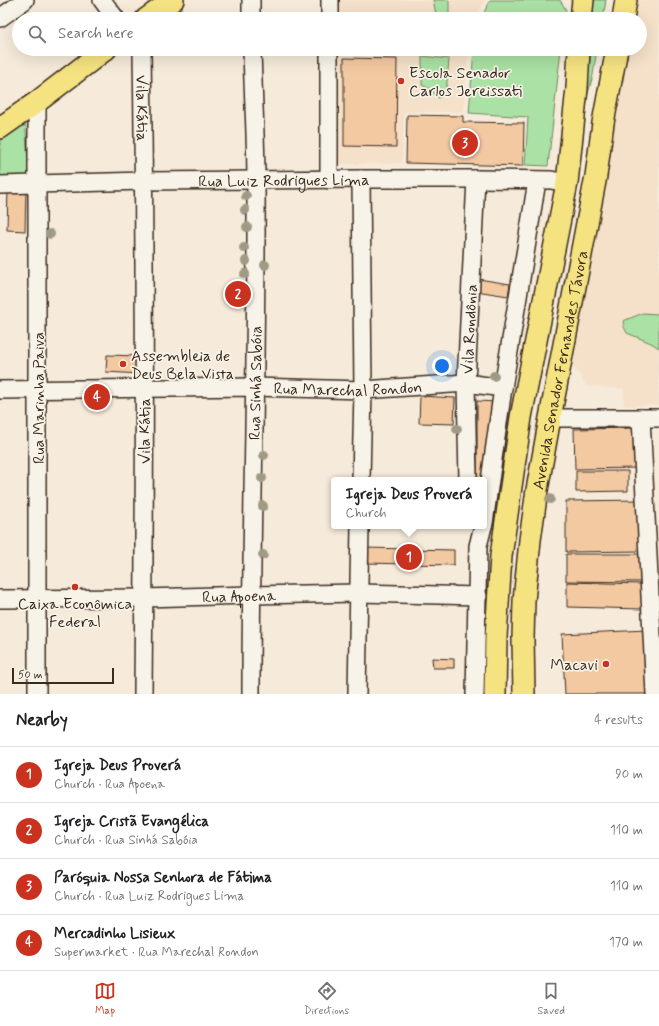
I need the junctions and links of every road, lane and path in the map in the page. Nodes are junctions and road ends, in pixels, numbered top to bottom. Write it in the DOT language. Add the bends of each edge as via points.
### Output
graph roads {
  1 [pos="25,0"];
  2 [pos="102,0"];
  3 [pos="173,0"];
  4 [pos="251,0"];
  5 [pos="330,0"];
  6 [pos="582,0"];
  7 [pos="626,0"];
  8 [pos="111,12"];
  9 [pos="156,12"];
  10 [pos="251,12"];
  11 [pos="330,12"];
  12 [pos="581,12"];
  13 [pos="624,12"];
  14 [pos="0,18"];
  15 [pos="97,56"];
  16 [pos="142,56"];
  17 [pos="252,56"];
  18 [pos="329,56"];
  19 [pos="579,56"];
  20 [pos="616,56"];
  21 [pos="37,102"];
  22 [pos="0,128"];
  23 [pos="361,179"];
  24 [pos="476,179"];
  25 [pos="329,180"];
  26 [pos="144,181"];
  27 [pos="256,181"];
  28 [pos="537,181"];
  29 [pos="567,183"];
  30 [pos="37,184"];
  31 [pos="0,185"];
  32 [pos="466,383"];
  33 [pos="254,387"];
  34 [pos="503,388"];
  35 [pos="144,389"];
  36 [pos="0,390"];
  37 [pos="38,390"];
  38 [pos="363,390"];
  39 [pos="550,418"];
  40 [pos="641,418"];
  41 [pos="659,418"];
  42 [pos="361,477"];
  43 [pos="468,477"];
  44 [pos="487,502"];
  45 [pos="360,529"];
  46 [pos="474,529"];
  47 [pos="482,529"];
  48 [pos="478,546"];
  49 [pos="359,593"];
  50 [pos="251,595"];
  51 [pos="478,596"];
  52 [pos="144,598"];
  53 [pos="0,599"];
  54 [pos="38,599"];
  55 [pos="37,694"];
  56 [pos="143,694"];
  57 [pos="251,694"];
  58 [pos="357,694"];
  59 [pos="475,694"];
  60 [pos="495,694"];
  61 [pos="524,694"];
  62 [pos="655,694"];
  1 -- 14 [label="street"];
  2 -- 8 [label="street"];
  3 -- 9 [label="main road"];
  4 -- 10 [label="street"];
  5 -- 11 [label="street"];
  6 -- 12 [label="main road"];
  7 -- 13 [label="main road"];
  15 -- 21 [label="main road"];
  16 -- 26 [label="street, Vila Kátia"];
  17 -- 27 [label="street, Rua Sinhá Sabóia"];
  18 -- 25 [label="street"];
  19 -- 29 [label="main road, Avenida Senador Fernandes Távora"];
  20 -- 39 [label="main road, Avenida Senador Fernandes Távora" via="596,176"];
  21 -- 22 [label="main road"];
  21 -- 30 [label="street, Rua Marinha Paiva"];
  23 -- 24 [label="street, Rua Luiz Rodrigues Lima"];
  23 -- 25 [label="street, Rua Luiz Rodrigues Lima"];
  23 -- 38 [label="street"];
  24 -- 28 [label="street, Rua Luiz Rodrigues Lima"];
  24 -- 32 [label="street, Vila Rondônia"];
  25 -- 27 [label="street, Rua Luiz Rodrigues Lima"];
  26 -- 27 [label="street, Rua Luiz Rodrigues Lima"];
  26 -- 30 [label="street, Rua Luiz Rodrigues Lima"];
  26 -- 35 [label="street, Vila Kátia"];
  27 -- 33 [label="street, Rua Sinhá Sabóia"];
  28 -- 29 [label="street, Rua Luiz Rodrigues Lima"];
  28 -- 34 [label="street"];
  29 -- 60 [label="main road, Avenida Senador Fernandes Távora" via="521,417 501,556"];
  30 -- 31 [label="street, Rua Luiz Rodrigues Lima"];
  30 -- 37 [label="street, Rua Marinha Paiva"];
  32 -- 34 [label="street, Rua Marechal Rondon"];
  32 -- 38 [label="street, Rua Marechal Rondon"];
  32 -- 43 [label="street, Vila Rondônia"];
  33 -- 35 [label="street, Rua Marechal Rondon"];
  33 -- 38 [label="street, Rua Marechal Rondon"];
  33 -- 50 [label="street, Rua Sinhá Sabóia"];
  34 -- 44 [label="street"];
  35 -- 37 [label="street, Rua Marechal Rondon"];
  35 -- 52 [label="street, Vila Kátia"];
  36 -- 37 [label="street, Rua Marechal Rondon"];
  37 -- 54 [label="street, Rua Marinha Paiva"];
  38 -- 42 [label="street"];
  39 -- 40 [label="street"];
  39 -- 61 [label="main road, Avenida Senador Fernandes Távora" via="537,490 524,601"];
  40 -- 41 [label="street"];
  40 -- 62 [label="street"];
  45 -- 49 [label="street"];
  46 -- 48 [label="street"];
  47 -- 48 [label="street"];
  48 -- 51 [label="street"];
  49 -- 50 [label="street, Rua Apoena"];
  49 -- 51 [label="street, Rua Apoena"];
  49 -- 58 [label="street"];
  50 -- 52 [label="street, Rua Apoena"];
  50 -- 57 [label="street, Rua Sinhá Sabóia"];
  51 -- 59 [label="street"];
  52 -- 54 [label="street, Rua Apoena"];
  52 -- 56 [label="street, Vila Kátia"];
  53 -- 54 [label="street, Rua Apoena"];
  54 -- 55 [label="street, Rua Marinha Paiva"];
}
